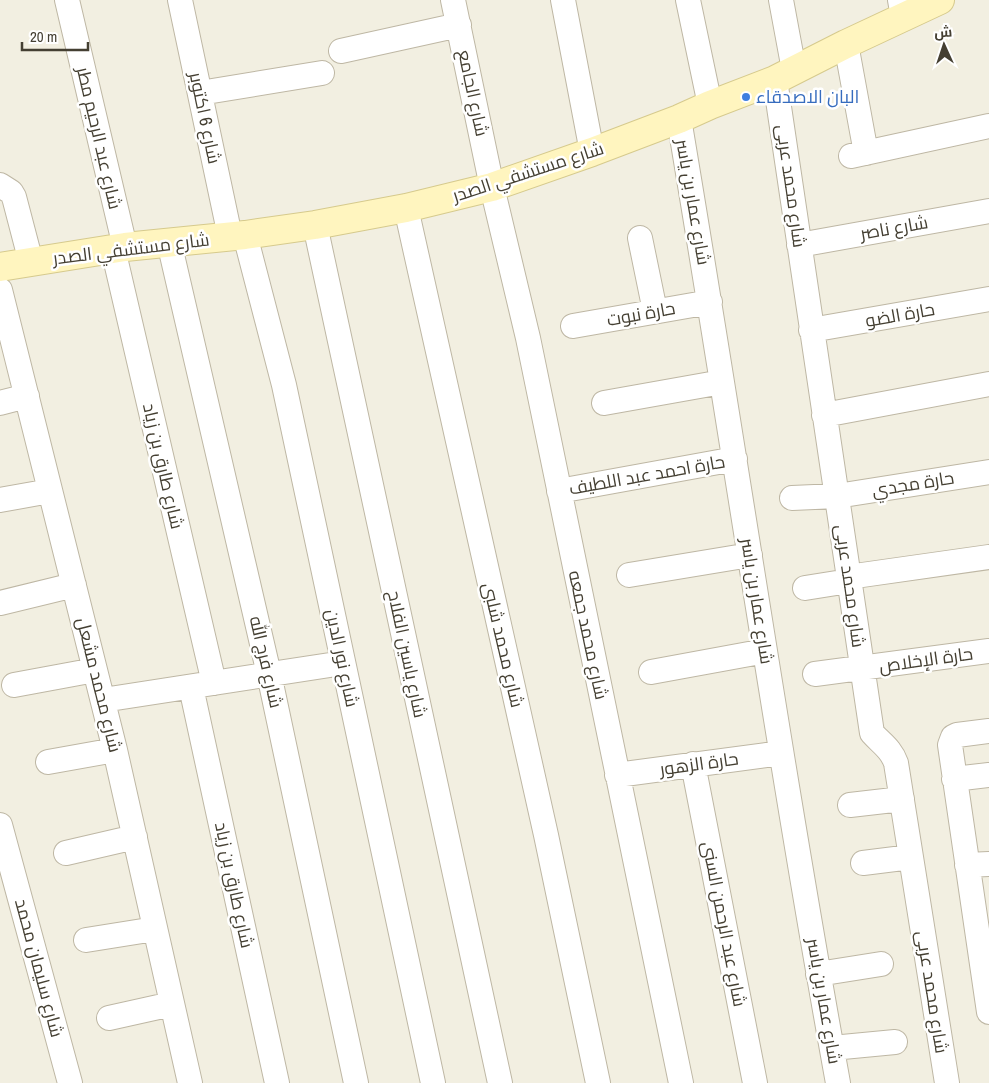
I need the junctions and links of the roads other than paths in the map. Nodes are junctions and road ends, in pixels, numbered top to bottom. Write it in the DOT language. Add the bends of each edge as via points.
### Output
graph roads {
  1 [pos="67,0"];
  2 [pos="453,0"];
  3 [pos="563,0"];
  4 [pos="688,0"];
  5 [pos="781,0"];
  6 [pos="940,0"];
  7 [pos="185,1"];
  8 [pos="902,9"];
  9 [pos="459,25"];
  10 [pos="846,44"];
  11 [pos="341,51"];
  12 [pos="322,73"];
  13 [pos="784,75"];
  14 [pos="200,93"];
  15 [pos="710,105"];
  16 [pos="679,120"];
  17 [pos="989,126"];
  18 [pos="592,152"];
  19 [pos="0,185"];
  20 [pos="492,187"];
  21 [pos="406,208"];
  22 [pos="989,211"];
  23 [pos="315,225"];
  24 [pos="238,236"];
  25 [pos="640,238"];
  26 [pos="169,242"];
  27 [pos="799,245"];
  28 [pos="119,248"];
  29 [pos="31,262"];
  30 [pos="0,267"];
  31 [pos="0,290"];
  32 [pos="989,299"];
  33 [pos="710,302"];
  34 [pos="655,311"];
  35 [pos="573,326"];
  36 [pos="811,330"];
  37 [pos="722,382"];
  38 [pos="989,384"];
  39 [pos="26,396"];
  40 [pos="604,403"];
  41 [pos="0,404"];
  42 [pos="824,415"];
  43 [pos="735,459"];
  44 [pos="989,472"];
  45 [pos="50,491"];
  46 [pos="559,491"];
  47 [pos="836,496"];
  48 [pos="792,498"];
  49 [pos="0,500"];
  50 [pos="750,555"];
  51 [pos="989,557"];
  52 [pos="629,575"];
  53 [pos="849,579"];
  54 [pos="74,585"];
  55 [pos="806,588"];
  56 [pos="0,603"];
  57 [pos="765,651"];
  58 [pos="989,651"];
  59 [pos="343,663"];
  60 [pos="862,669"];
  61 [pos="95,670"];
  62 [pos="651,672"];
  63 [pos="269,674"];
  64 [pos="816,674"];
  65 [pos="214,683"];
  66 [pos="14,685"];
  67 [pos="191,687"];
  68 [pos="103,700"];
  69 [pos="989,731"];
  70 [pos="115,750"];
  71 [pos="781,753"];
  72 [pos="48,762"];
  73 [pos="693,764"];
  74 [pos="617,775"];
  75 [pos="989,776"];
  76 [pos="954,779"];
  77 [pos="902,799"];
  78 [pos="850,806"];
  79 [pos="0,825"];
  80 [pos="134,837"];
  81 [pos="66,853"];
  82 [pos="911,857"];
  83 [pos="863,862"];
  84 [pos="978,864"];
  85 [pos="155,929"];
  86 [pos="86,940"];
  87 [pos="985,956"];
  88 [pos="881,964"];
  89 [pos="818,974"];
  90 [pos="172,1004"];
  91 [pos="989,1012"];
  92 [pos="109,1018"];
  93 [pos="895,1042"];
  94 [pos="832,1048"];
  95 [pos="70,1083"];
  96 [pos="190,1083"];
  97 [pos="277,1083"];
  98 [pos="356,1083"];
  99 [pos="433,1083"];
  100 [pos="500,1083"];
  101 [pos="598,1083"];
  102 [pos="681,1083"];
  103 [pos="755,1083"];
  104 [pos="838,1083"];
  105 [pos="947,1083"];
  1 -- 28 [label="street, شارع عبد الرحيم مطر"];
  2 -- 9 [label="street, شارع الجامع"];
  3 -- 18 [label="street"];
  4 -- 15 [label="street"];
  5 -- 13 [label="street, شارع محمد عربى"];
  6 -- 8 [label="street, شارع مستشفي الصدر"];
  7 -- 14 [label="street, شارع 6 اكتوبر"];
  8 -- 10 [label="street, شارع مستشفي الصدر"];
  9 -- 11 [label="street"];
  9 -- 20 [label="street, شارع الجامع"];
  10 -- 13 [label="street, شارع مستشفي الصدر"];
  10 -- 17 [label="street" via="858,154"];
  12 -- 14 [label="street"];
  13 -- 15 [label="street, شارع مستشفي الصدر"];
  13 -- 27 [label="street, شارع محمد عربى"];
  14 -- 24 [label="street, شارع 6 اكتوبر"];
  15 -- 16 [label="street, شارع مستشفي الصدر"];
  16 -- 18 [label="street, شارع مستشفي الصدر"];
  16 -- 33 [label="street, شارع عمار بن ياسر"];
  18 -- 20 [label="street, شارع مستشفي الصدر"];
  19 -- 29 [label="street" via="14,197"];
  20 -- 21 [label="street, شارع مستشفي الصدر"];
  20 -- 46 [label="street, شارع محمد جمعه" via="528,338"];
  21 -- 23 [label="street, شارع مستشفي الصدر"];
  21 -- 101 [label="street, شارع محمد شلبى"];
  22 -- 27 [label="street, شارع ناصر"];
  23 -- 24 [label="street, شارع مستشفي الصدر"];
  23 -- 100 [label="street, شارع ياسين الفلاح"];
  24 -- 26 [label="street, شارع مستشفي الصدر"];
  24 -- 59 [label="street, شارع نور الدين" via="284,385"];
  25 -- 34 [label="street"];
  26 -- 28 [label="street, شارع مستشفي الصدر"];
  26 -- 63 [label="street, شارع فرج الله"];
  27 -- 36 [label="street, شارع محمد عربى"];
  28 -- 29 [label="street, شارع مستشفي الصدر"];
  28 -- 65 [label="street, شارع طارق بن زياد"];
  29 -- 30 [label="street, شارع مستشفي الصدر"];
  31 -- 39 [label="street, شارع محمد مشعل"];
  32 -- 36 [label="street, حارة الضو"];
  33 -- 34 [label="street, حارة نبوت"];
  33 -- 37 [label="street, شارع عمار بن ياسر"];
  34 -- 35 [label="street, حارة نبوت"];
  36 -- 42 [label="street, شارع محمد عربى"];
  37 -- 40 [label="street"];
  37 -- 43 [label="street, شارع عمار بن ياسر"];
  38 -- 42 [label="street"];
  39 -- 41 [label="street"];
  39 -- 45 [label="street, شارع محمد مشعل"];
  42 -- 47 [label="street, شارع محمد عربى"];
  43 -- 46 [label="street, حارة احمد عبد اللطيف"];
  43 -- 50 [label="street, شارع عمار بن ياسر"];
  44 -- 47 [label="street, حارة مجدي"];
  45 -- 49 [label="street"];
  45 -- 54 [label="street, شارع محمد مشعل"];
  46 -- 74 [label="street, شارع محمد جمعه"];
  47 -- 48 [label="street, حارة مجدي"];
  47 -- 53 [label="street, شارع محمد عربى"];
  50 -- 52 [label="street"];
  50 -- 57 [label="street, شارع عمار بن ياسر"];
  51 -- 53 [label="street"];
  53 -- 55 [label="street"];
  53 -- 60 [label="street, شارع محمد عربى"];
  54 -- 56 [label="street"];
  54 -- 61 [label="street, شارع محمد مشعل"];
  57 -- 62 [label="street"];
  57 -- 71 [label="street, شارع عمار بن ياسر"];
  58 -- 60 [label="street, حارة الإخلاص"];
  59 -- 63 [label="street"];
  59 -- 99 [label="street, شارع نور الدين"];
  60 -- 64 [label="street, حارة الإخلاص"];
  60 -- 77 [label="street, شارع محمد عربى" via="872,733 893,754"];
  61 -- 66 [label="street"];
  61 -- 68 [label="street, شارع محمد مشعل"];
  63 -- 65 [label="street"];
  63 -- 98 [label="street, شارع فرج الله"];
  65 -- 67 [label="street"];
  67 -- 68 [label="street"];
  67 -- 97 [label="street, شارع طارق بن زياد"];
  68 -- 70 [label="street, شارع محمد مشعل"];
  69 -- 76 [label="street" via="953,737 950,745"];
  70 -- 72 [label="street"];
  70 -- 80 [label="street, شارع محمد مشعل"];
  71 -- 73 [label="street, حارة الزهور"];
  71 -- 89 [label="street, شارع عمار بن ياسر"];
  73 -- 74 [label="street, حارة الزهور"];
  73 -- 103 [label="street, شارع عبد الرحمن السنى"];
  74 -- 102 [label="street, شارع محمد جمعه"];
  75 -- 76 [label="street"];
  76 -- 84 [label="street"];
  77 -- 78 [label="street"];
  77 -- 82 [label="street, شارع محمد عربى"];
  79 -- 95 [label="street, شارع سليمان محمد"];
  80 -- 81 [label="street"];
  80 -- 85 [label="street, شارع محمد مشعل"];
  82 -- 83 [label="street"];
  82 -- 105 [label="street, شارع محمد عربى"];
  84 -- 87 [label="street"];
  85 -- 86 [label="street"];
  85 -- 90 [label="street, شارع محمد مشعل"];
  87 -- 91 [label="street"];
  88 -- 89 [label="street"];
  89 -- 94 [label="street, شارع عمار بن ياسر"];
  90 -- 92 [label="street"];
  90 -- 96 [label="street, شارع محمد مشعل"];
  93 -- 94 [label="street"];
  94 -- 104 [label="street, شارع عمار بن ياسر"];
}
